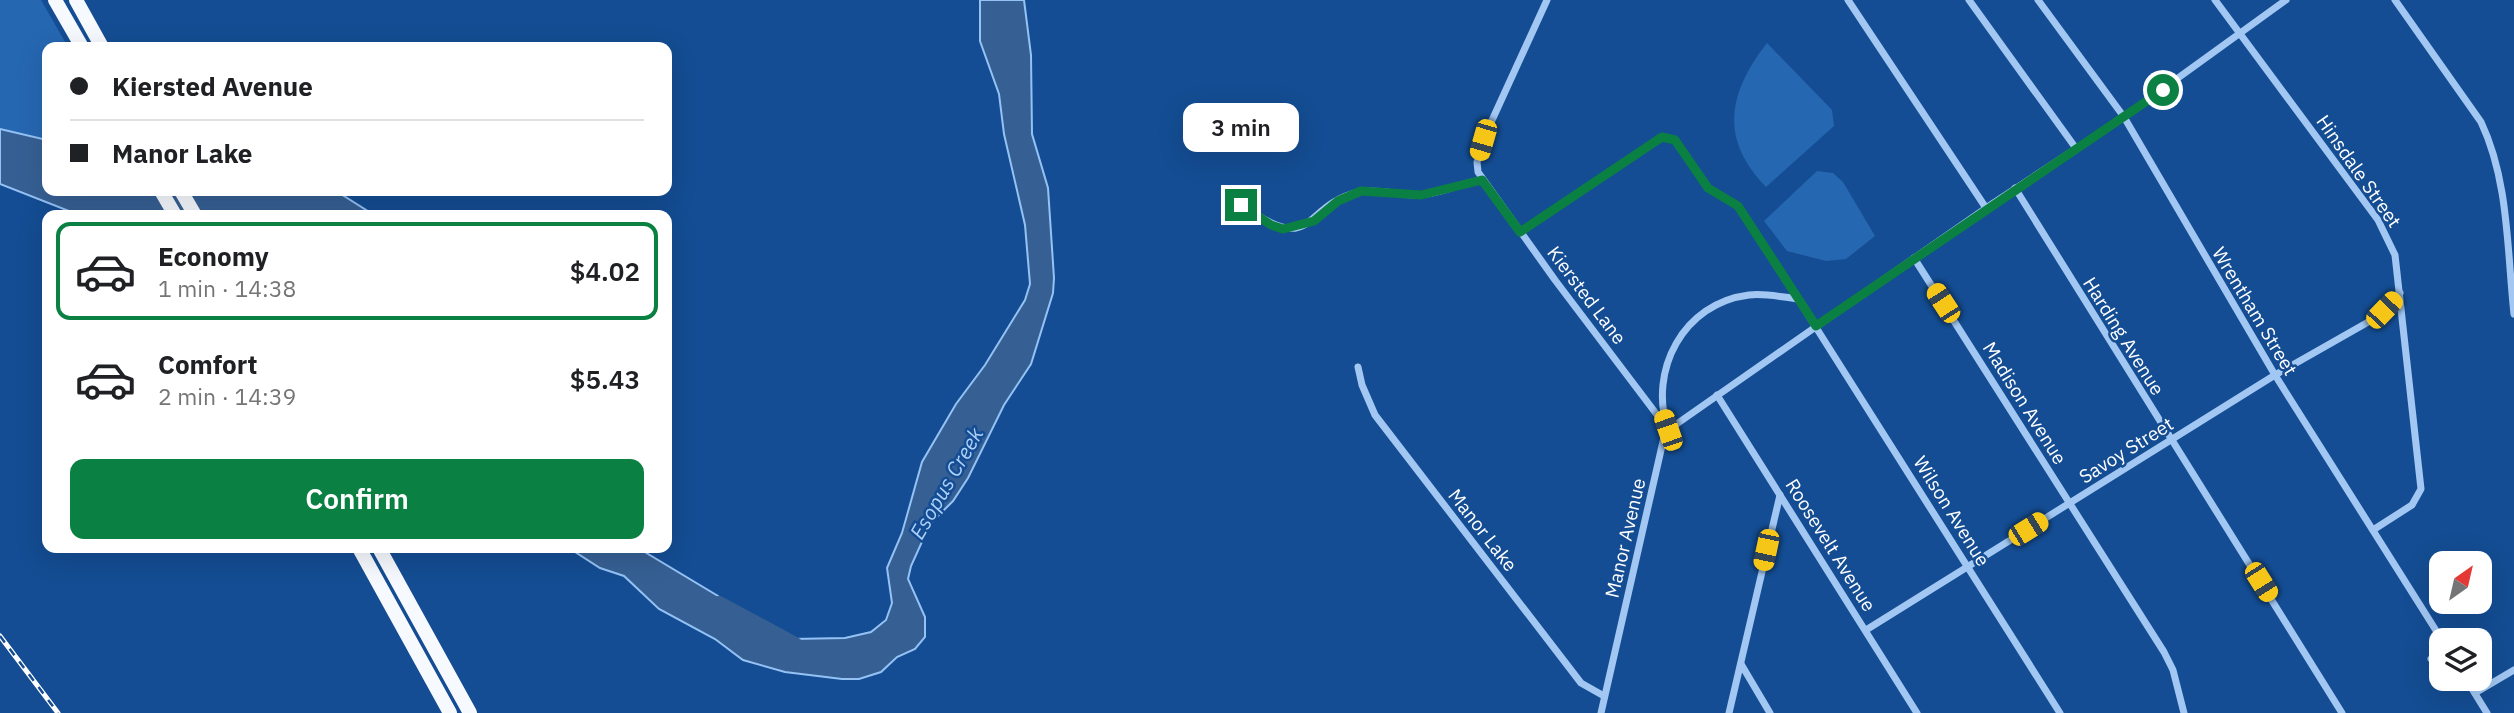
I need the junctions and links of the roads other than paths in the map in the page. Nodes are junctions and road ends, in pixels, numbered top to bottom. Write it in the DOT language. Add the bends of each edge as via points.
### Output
graph roads {
  1 [pos="55,0"];
  2 [pos="76,0"];
  3 [pos="1547,0"];
  4 [pos="1848,0"];
  5 [pos="1969,0"];
  6 [pos="2038,0"];
  7 [pos="2215,0"];
  8 [pos="2286,0"];
  9 [pos="2395,0"];
  10 [pos="2241,35"];
  11 [pos="79,42"];
  12 [pos="99,42"];
  13 [pos="2124,117"];
  14 [pos="2075,147"];
  15 [pos="1482,180"];
  16 [pos="2015,188"];
  17 [pos="1241,205"];
  18 [pos="1986,208"];
  19 [pos="1520,232"];
  20 [pos="1914,258"];
  21 [pos="2400,293"];
  22 [pos="1798,299"];
  23 [pos="2514,314"];
  24 [pos="1816,326"];
  25 [pos="1358,367"];
  26 [pos="2274,375"];
  27 [pos="1717,395"];
  28 [pos="1668,430"];
  29 [pos="2171,440"];
  30 [pos="1780,495"];
  31 [pos="2069,504"];
  32 [pos="2373,530"];
  33 [pos="362,553"];
  34 [pos="382,553"];
  35 [pos="1968,567"];
  36 [pos="2434,628"];
  37 [pos="1866,630"];
  38 [pos="1741,664"];
  39 [pos="2514,670"];
  40 [pos="2473,691"];
  41 [pos="2475,694"];
  42 [pos="1604,696"];
  43 [pos="450,713"];
  44 [pos="470,713"];
  45 [pos="1601,713"];
  46 [pos="1730,713"];
  47 [pos="1770,713"];
  48 [pos="1917,713"];
  49 [pos="2060,713"];
  50 [pos="2184,713"];
  51 [pos="2342,713"];
  52 [pos="2487,713"];
  1 -- 11 [label="highway"];
  2 -- 12 [label="highway"];
  3 -- 15 [label="street" via="1483,140 1477,162"];
  4 -- 18 [label="street"];
  5 -- 14 [label="street"];
  6 -- 13 [label="street, Wrentham Street"];
  7 -- 10 [label="street, Hinsdale Street"];
  8 -- 10 [label="street"];
  9 -- 23 [label="street" via="2490,139 2503,200"];
  10 -- 13 [label="street"];
  10 -- 21 [label="street, Hinsdale Street" via="2378,220 2395,255"];
  13 -- 14 [label="street"];
  13 -- 26 [label="street, Wrentham Street"];
  14 -- 16 [label="street"];
  15 -- 17 [label="street" via="1421,195 1361,191 1338,201 1314,221 1291,228 1271,225"];
  15 -- 19 [label="street, Kiersted Lane"];
  16 -- 18 [label="street"];
  16 -- 29 [label="street, Harding Avenue"];
  18 -- 20 [label="street"];
  19 -- 22 [label="street, Wilson Avenue" via="1662,137 1669,137 1708,188 1738,206"];
  19 -- 28 [label="street, Kiersted Lane"];
  20 -- 24 [label="street"];
  20 -- 31 [label="street, Madison Avenue"];
  21 -- 26 [label="street, Savoy Street" via="2371,321"];
  21 -- 32 [label="street, Hinsdale Street" via="2421,489 2412,505"];
  22 -- 24 [label="street, Wilson Avenue"];
  22 -- 28 [label="street" via="1772,295 1733,299 1699,316 1684,331 1672,349 1662,380 1662,410"];
  24 -- 27 [label="street"];
  24 -- 35 [label="street, Wilson Avenue"];
  25 -- 42 [label="street, Manor Lake" via="1376,415 1581,682"];
  26 -- 29 [label="street, Savoy Street"];
  26 -- 32 [label="street, Wrentham Street"];
  27 -- 28 [label="street"];
  27 -- 30 [label="street, Roosevelt Avenue"];
  28 -- 42 [label="street, Manor Avenue"];
  29 -- 31 [label="street, Savoy Street"];
  29 -- 51 [label="street, Harding Avenue"];
  30 -- 37 [label="street, Roosevelt Avenue"];
  30 -- 38 [label="street"];
  31 -- 35 [label="street, Savoy Street"];
  31 -- 50 [label="street, Madison Avenue" via="2164,652"];
  32 -- 36 [label="street, Wrentham Street"];
  33 -- 43 [label="highway"];
  34 -- 44 [label="highway"];
  35 -- 37 [label="street, Savoy Street"];
  35 -- 49 [label="street, Wilson Avenue"];
  37 -- 48 [label="street, Roosevelt Avenue"];
  38 -- 46 [label="street"];
  38 -- 47 [label="street"];
  39 -- 41 [label="street"];
  40 -- 41 [label="street"];
  41 -- 52 [label="street"];
  42 -- 45 [label="street, Manor Avenue"];
}
